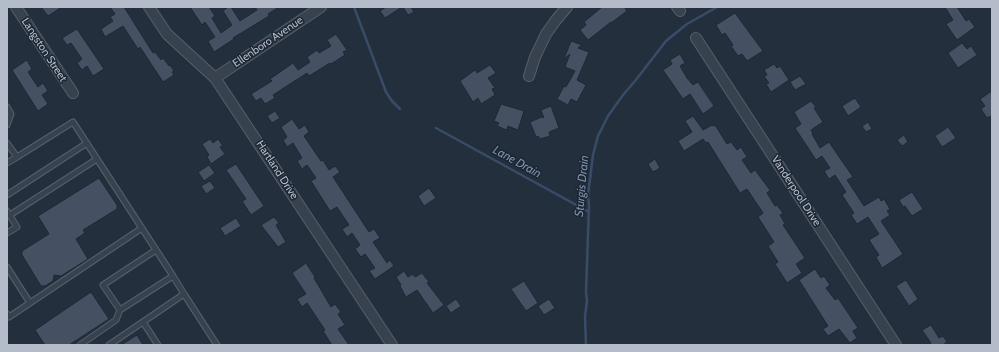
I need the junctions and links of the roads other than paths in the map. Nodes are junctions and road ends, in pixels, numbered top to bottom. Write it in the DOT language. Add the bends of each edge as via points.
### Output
graph roads {
  1 [pos="16,7"];
  2 [pos="149,7"];
  3 [pos="321,7"];
  4 [pos="567,7"];
  5 [pos="696,38"];
  6 [pos="530,76"];
  7 [pos="215,78"];
  8 [pos="73,93"];
  9 [pos="7,107"];
  10 [pos="7,125"];
  11 [pos="7,143"];
  12 [pos="86,143"];
  13 [pos="17,157"];
  14 [pos="97,159"];
  15 [pos="7,163"];
  16 [pos="7,195"];
  17 [pos="8,213"];
  18 [pos="142,228"];
  19 [pos="7,233"];
  20 [pos="156,250"];
  21 [pos="7,267"];
  22 [pos="172,276"];
  23 [pos="184,294"];
  24 [pos="30,303"];
  25 [pos="120,310"];
  26 [pos="7,314"];
  27 [pos="143,322"];
  28 [pos="80,345"];
  29 [pos="109,345"];
  30 [pos="158,345"];
  31 [pos="217,345"];
  32 [pos="392,345"];
  33 [pos="896,345"];
  1 -- 8 [label="street, Langston Street"];
  2 -- 7 [label="street, Hartland Drive" via="167,34"];
  3 -- 7 [label="street, Ellenboro Avenue"];
  4 -- 6 [label="street" via="546,34 535,57"];
  5 -- 33 [label="street, Vanderpool Drive"];
  7 -- 32 [label="street, Hartland Drive"];
  9 -- 10 [label="lane" via="11,114"];
  11 -- 13 [label="lane"];
  12 -- 13 [label="lane" via="73,122"];
  12 -- 14 [label="lane"];
  12 -- 16 [label="lane"];
  13 -- 15 [label="lane"];
  14 -- 17 [label="lane"];
  14 -- 18 [label="lane"];
  17 -- 19 [label="lane" via="17,227"];
  18 -- 20 [label="lane"];
  18 -- 24 [label="lane"];
  20 -- 22 [label="lane"];
  20 -- 25 [label="lane" via="103,284"];
  21 -- 24 [label="lane"];
  22 -- 23 [label="lane"];
  22 -- 25 [label="lane"];
  23 -- 27 [label="lane"];
  23 -- 31 [label="lane"];
  24 -- 26 [label="lane" via="9,317"];
  25 -- 28 [label="lane" via="116,320"];
  27 -- 29 [label="lane"];
  27 -- 30 [label="lane"];
}
